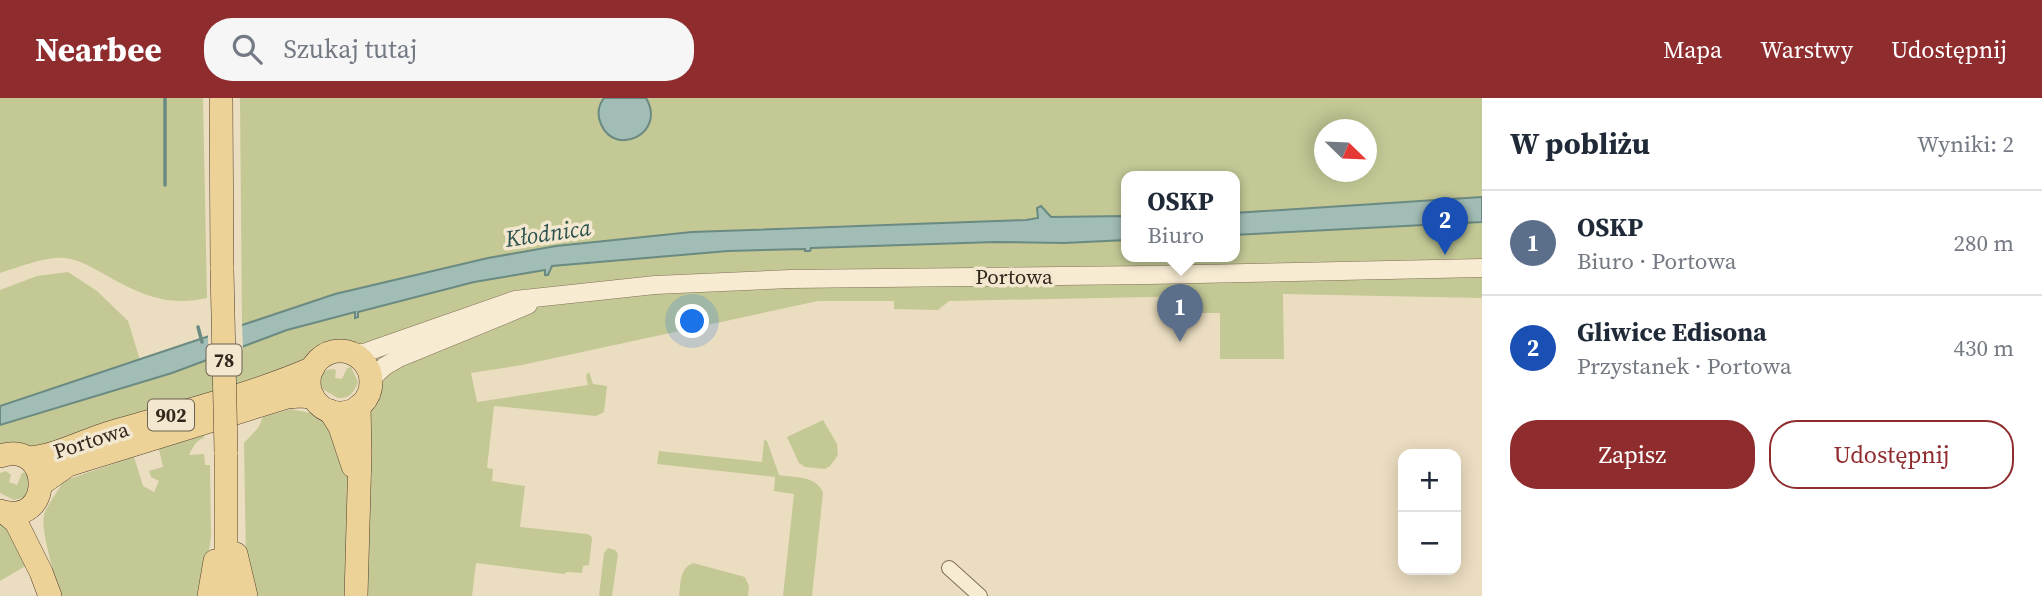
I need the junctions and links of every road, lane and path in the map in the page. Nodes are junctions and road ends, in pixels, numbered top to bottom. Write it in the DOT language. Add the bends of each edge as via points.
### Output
graph roads {
  1 [pos="221,98"];
  2 [pos="1482,268"];
  3 [pos="547,296"];
  4 [pos="351,353"];
  5 [pos="313,368"];
  6 [pos="371,379"];
  7 [pos="322,404"];
  8 [pos="359,406"];
  9 [pos="0,456"];
  10 [pos="28,458"];
  11 [pos="226,459"];
  12 [pos="41,484"];
  13 [pos="359,488"];
  14 [pos="32,506"];
  15 [pos="2,512"];
  16 [pos="949,568"];
  17 [pos="41,572"];
  18 [pos="50,596"];
  19 [pos="209,596"];
  20 [pos="226,596"];
  21 [pos="246,596"];
  22 [pos="356,596"];
  23 [pos="980,596"];
  1 -- 11 [label="main road, 78, bridge"];
  2 -- 3 [label="street, Portowa" via="754,280"];
  3 -- 4 [label="street, Portowa" via="502,303 364,353"];
  3 -- 6 [label="street, Portowa" via="399,358"];
  4 -- 5 [label="main road, 902" via="327,354"];
  4 -- 6 [label="main road" via="368,368"];
  5 -- 7 [label="main road" via="310,388"];
  5 -- 10 [label="main road, Portowa / 902"];
  6 -- 8 [label="main road"];
  7 -- 8 [label="main road, 902" via="340,413"];
  7 -- 12 [label="main road, Portowa / 902" via="300,396 287,397 68,465"];
  7 -- 13 [label="main road" via="340,427"];
  8 -- 13 [label="main road"];
  9 -- 10 [label="main road, 902" via="14,453"];
  10 -- 12 [label="main road" via="38,469"];
  11 -- 19 [label="main road"];
  11 -- 20 [label="main road, 78"];
  11 -- 21 [label="main road" via="235,547"];
  12 -- 14 [label="main road"];
  13 -- 22 [label="main road"];
  14 -- 15 [label="main road" via="14,514"];
  14 -- 17 [label="main road"];
  15 -- 17 [label="main road" via="16,522"];
  16 -- 23 [label="street"];
  17 -- 18 [label="main road"];
}
